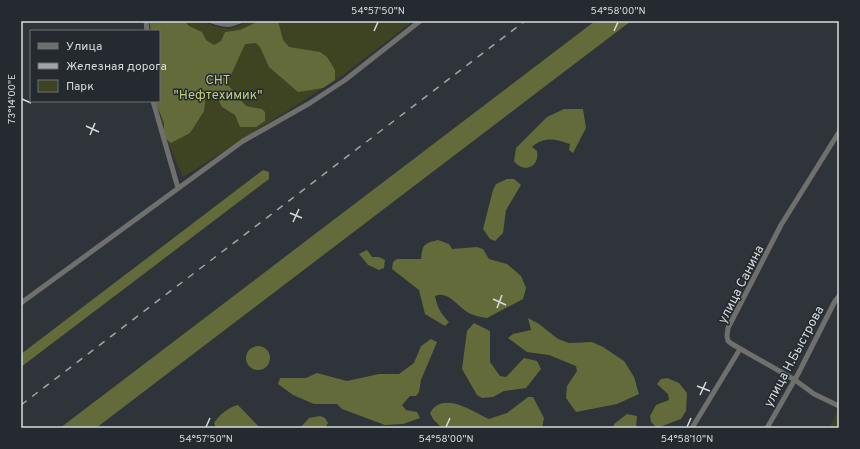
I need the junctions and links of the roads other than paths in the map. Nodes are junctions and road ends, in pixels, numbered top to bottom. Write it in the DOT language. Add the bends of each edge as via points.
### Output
graph roads {
  1 [pos="212,21"];
  2 [pos="240,21"];
  3 [pos="420,21"];
  4 [pos="153,102"];
  5 [pos="839,132"];
  6 [pos="178,188"];
  7 [pos="839,296"];
  8 [pos="21,303"];
  9 [pos="740,349"];
  10 [pos="794,380"];
  11 [pos="839,406"];
  12 [pos="692,428"];
  13 [pos="767,428"];
  1 -- 2 [label="street" via="232,25"];
  3 -- 6 [label="street" via="345,80 243,141"];
  4 -- 6 [label="street"];
  5 -- 9 [label="street, улица Санина" via="781,226 727,332 728,341"];
  6 -- 8 [label="street"];
  7 -- 10 [label="street, улица Н.Быстрова"];
  9 -- 10 [label="street, улица Санина"];
  9 -- 12 [label="street"];
  10 -- 11 [label="street, улица Санина" via="814,394"];
  10 -- 13 [label="street, улица Н.Быстрова"];
}
